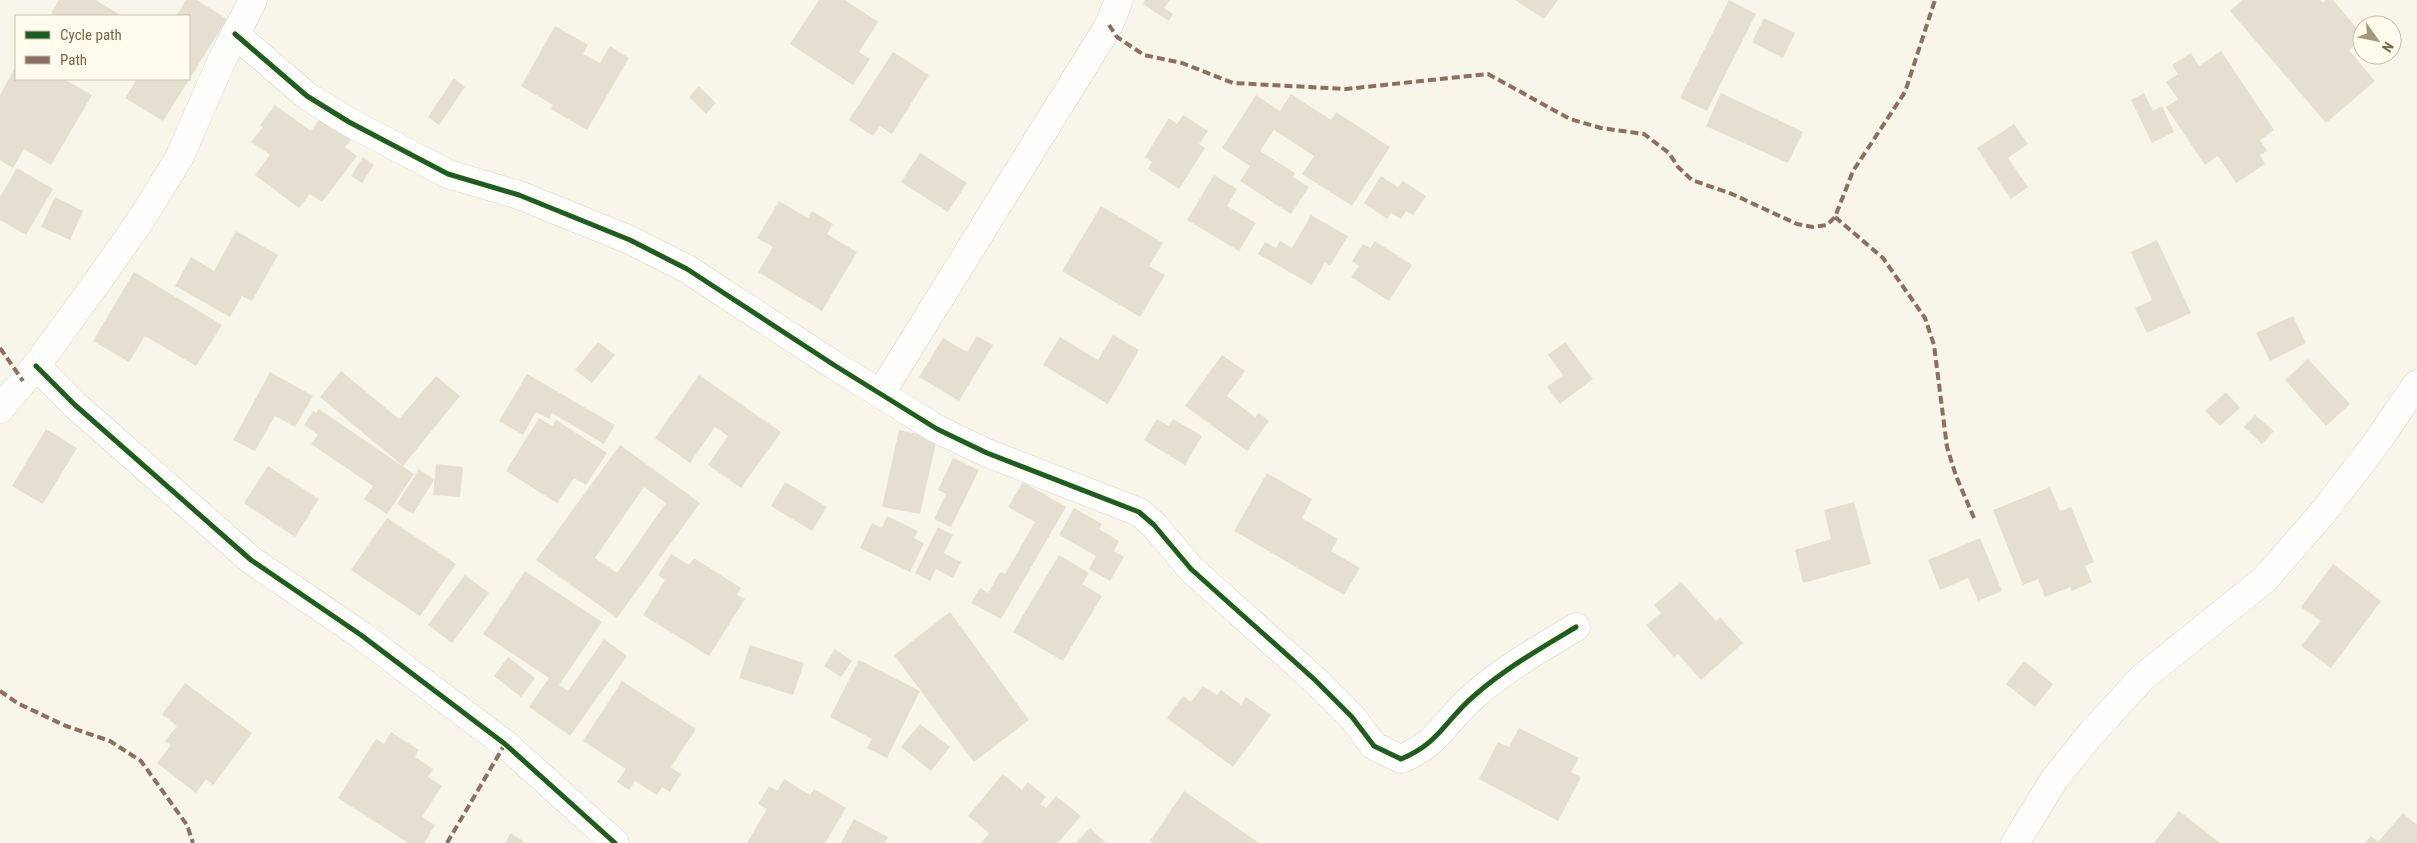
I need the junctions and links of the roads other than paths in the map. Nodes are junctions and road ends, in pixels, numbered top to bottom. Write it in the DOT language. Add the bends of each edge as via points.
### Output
graph roads {
  1 [pos="253,0"];
  2 [pos="1120,0"];
  3 [pos="235,34"];
  4 [pos="36,366"];
  5 [pos="2417,384"];
  6 [pos="881,393"];
  7 [pos="0,409"];
  8 [pos="1576,627"];
  9 [pos="615,843"];
  10 [pos="2015,843"];
  1 -- 3 [label="street"];
  2 -- 6 [label="street" via="1109,26"];
  3 -- 4 [label="street" via="179,158 142,218"];
  3 -- 6 [label="street" via="308,96 349,122 448,174 570,214 687,268"];
  4 -- 7 [label="street"];
  4 -- 9 [label="street" via="251,560 361,635 505,744"];
  5 -- 10 [label="street" via="2325,510 2265,579 2141,679 2090,735 2054,780"];
  6 -- 8 [label="street" via="937,429 987,453 1139,512 1191,569 1316,680 1352,717 1374,746 1401,759 1431,743 1473,696 1517,662"];
}
